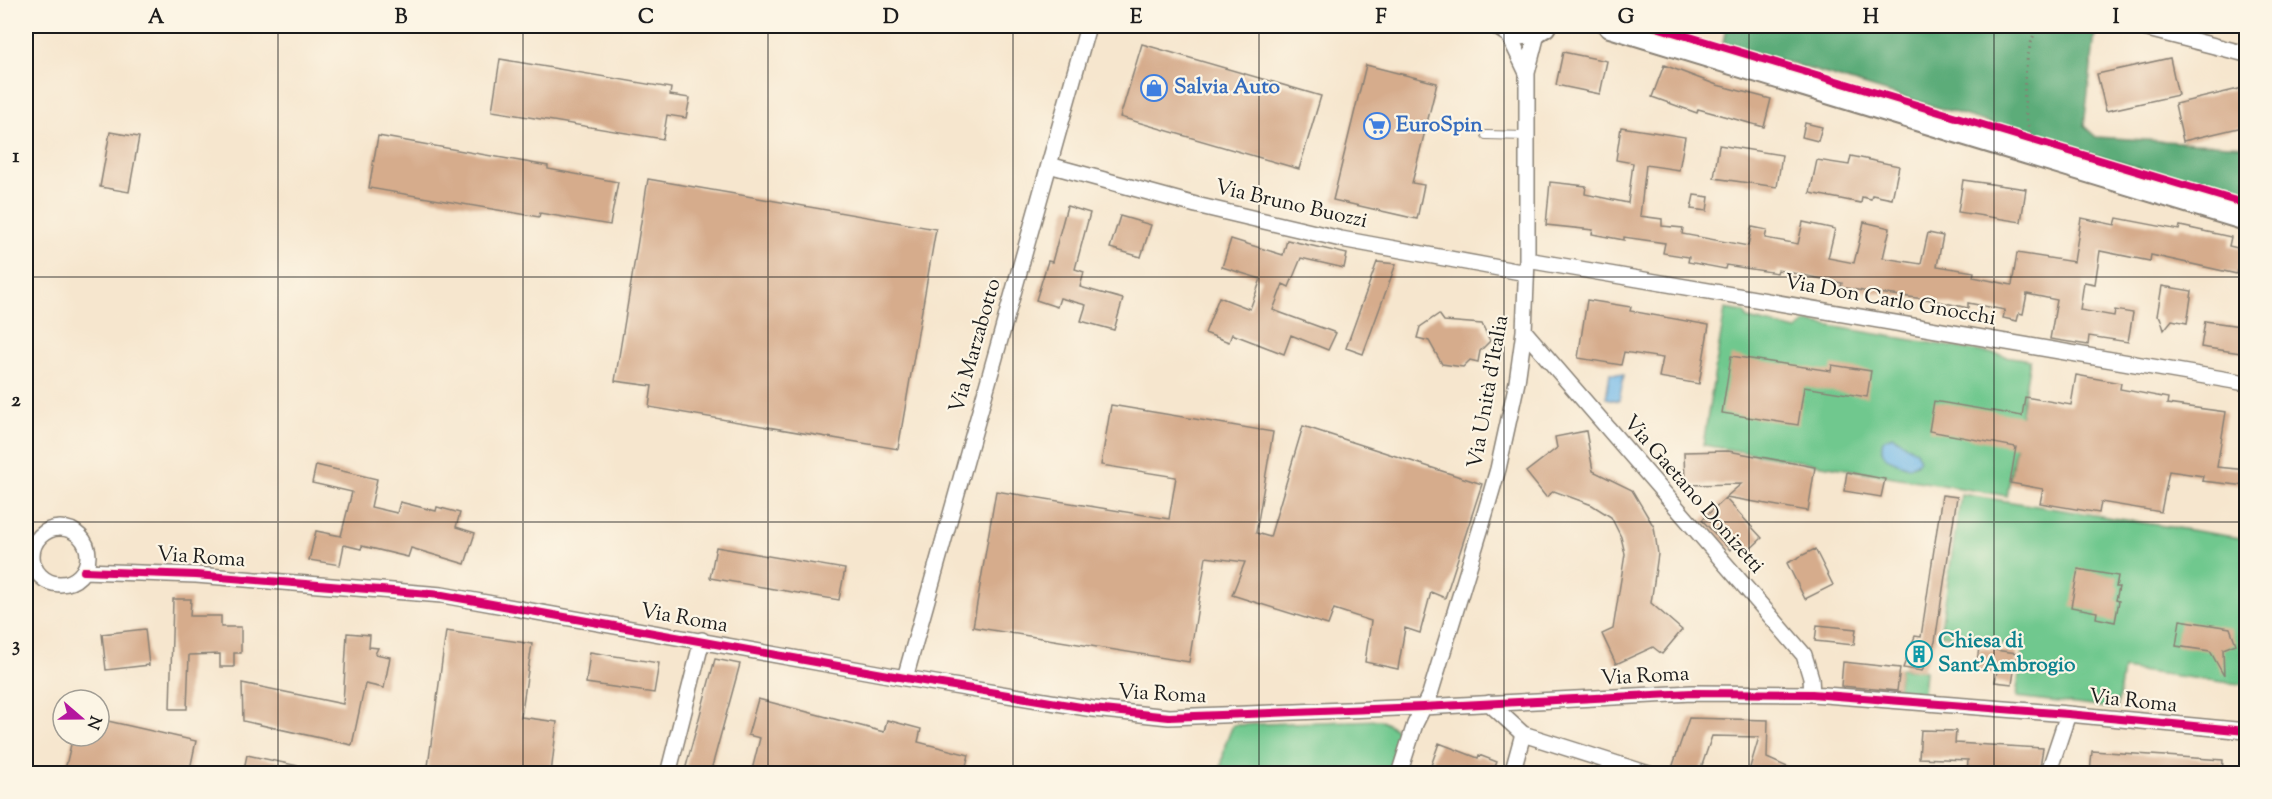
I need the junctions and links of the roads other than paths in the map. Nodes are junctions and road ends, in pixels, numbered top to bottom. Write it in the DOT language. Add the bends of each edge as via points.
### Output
graph roads {
  1 [pos="1088,26"];
  2 [pos="1610,26"];
  3 [pos="2136,26"];
  4 [pos="1504,27"];
  5 [pos="1541,28"];
  6 [pos="2247,54"];
  7 [pos="1527,73"];
  8 [pos="1486,135"];
  9 [pos="1527,136"];
  10 [pos="1049,165"];
  11 [pos="2247,219"];
  12 [pos="1527,266"];
  13 [pos="1524,331"];
  14 [pos="2247,383"];
  15 [pos="88,553"];
  16 [pos="28,561"];
  17 [pos="84,571"];
  18 [pos="124,572"];
  19 [pos="26,578"];
  20 [pos="43,578"];
  21 [pos="702,640"];
  22 [pos="904,678"];
  23 [pos="1812,694"];
  24 [pos="1489,703"];
  25 [pos="1423,707"];
  26 [pos="2068,714"];
  27 [pos="2247,731"];
  28 [pos="1523,734"];
  29 [pos="668,774"];
  30 [pos="1399,774"];
  31 [pos="1512,774"];
  32 [pos="1649,774"];
  33 [pos="2048,774"];
  1 -- 10 [label="street, Via Marzabotto"];
  2 -- 11 [label="street"];
  3 -- 6 [label="street"];
  4 -- 5 [label="street" via="1526,34"];
  4 -- 7 [label="street, Via Unità d'Italia"];
  5 -- 7 [label="street, Via Unità d'Italia"];
  7 -- 9 [label="street, Via Unità d'Italia"];
  8 -- 9 [label="lane"];
  9 -- 12 [label="street, Via Unità d'Italia"];
  10 -- 12 [label="street, Via Bruno Buozzi" via="1341,238"];
  10 -- 22 [label="street, Via Marzabotto"];
  12 -- 13 [label="street, Via Unità d'Italia"];
  12 -- 14 [label="street, Via Don Carlo Gnocchi"];
  13 -- 23 [label="street, Via Gaetano Donizetti" via="1804,655"];
  13 -- 25 [label="street, Via Unità d'Italia" via="1494,486"];
  15 -- 16 [label="street, Via Roma" via="79,534 71,529 52,528 37,539"];
  15 -- 17 [label="street"];
  15 -- 18 [label="street, Via Roma"];
  16 -- 20 [label="street, Via Roma"];
  17 -- 18 [label="street, Via Roma"];
  17 -- 20 [label="street, Via Roma" via="63,584"];
  18 -- 21 [label="street, Via Roma" via="442,595"];
  19 -- 20 [label="street, Via Roma"];
  21 -- 22 [label="street, Via Roma"];
  21 -- 29 [label="street"];
  22 -- 25 [label="street, Via Roma" via="1094,709 1169,717"];
  23 -- 24 [label="street, Via Roma" via="1692,693"];
  23 -- 26 [label="street, Via Roma"];
  24 -- 25 [label="street, Via Roma"];
  24 -- 28 [label="street"];
  25 -- 30 [label="street, Via Unità d'Italia"];
  26 -- 27 [label="street, Via Roma"];
  26 -- 33 [label="street"];
  28 -- 31 [label="street"];
  28 -- 32 [label="street"];
}
